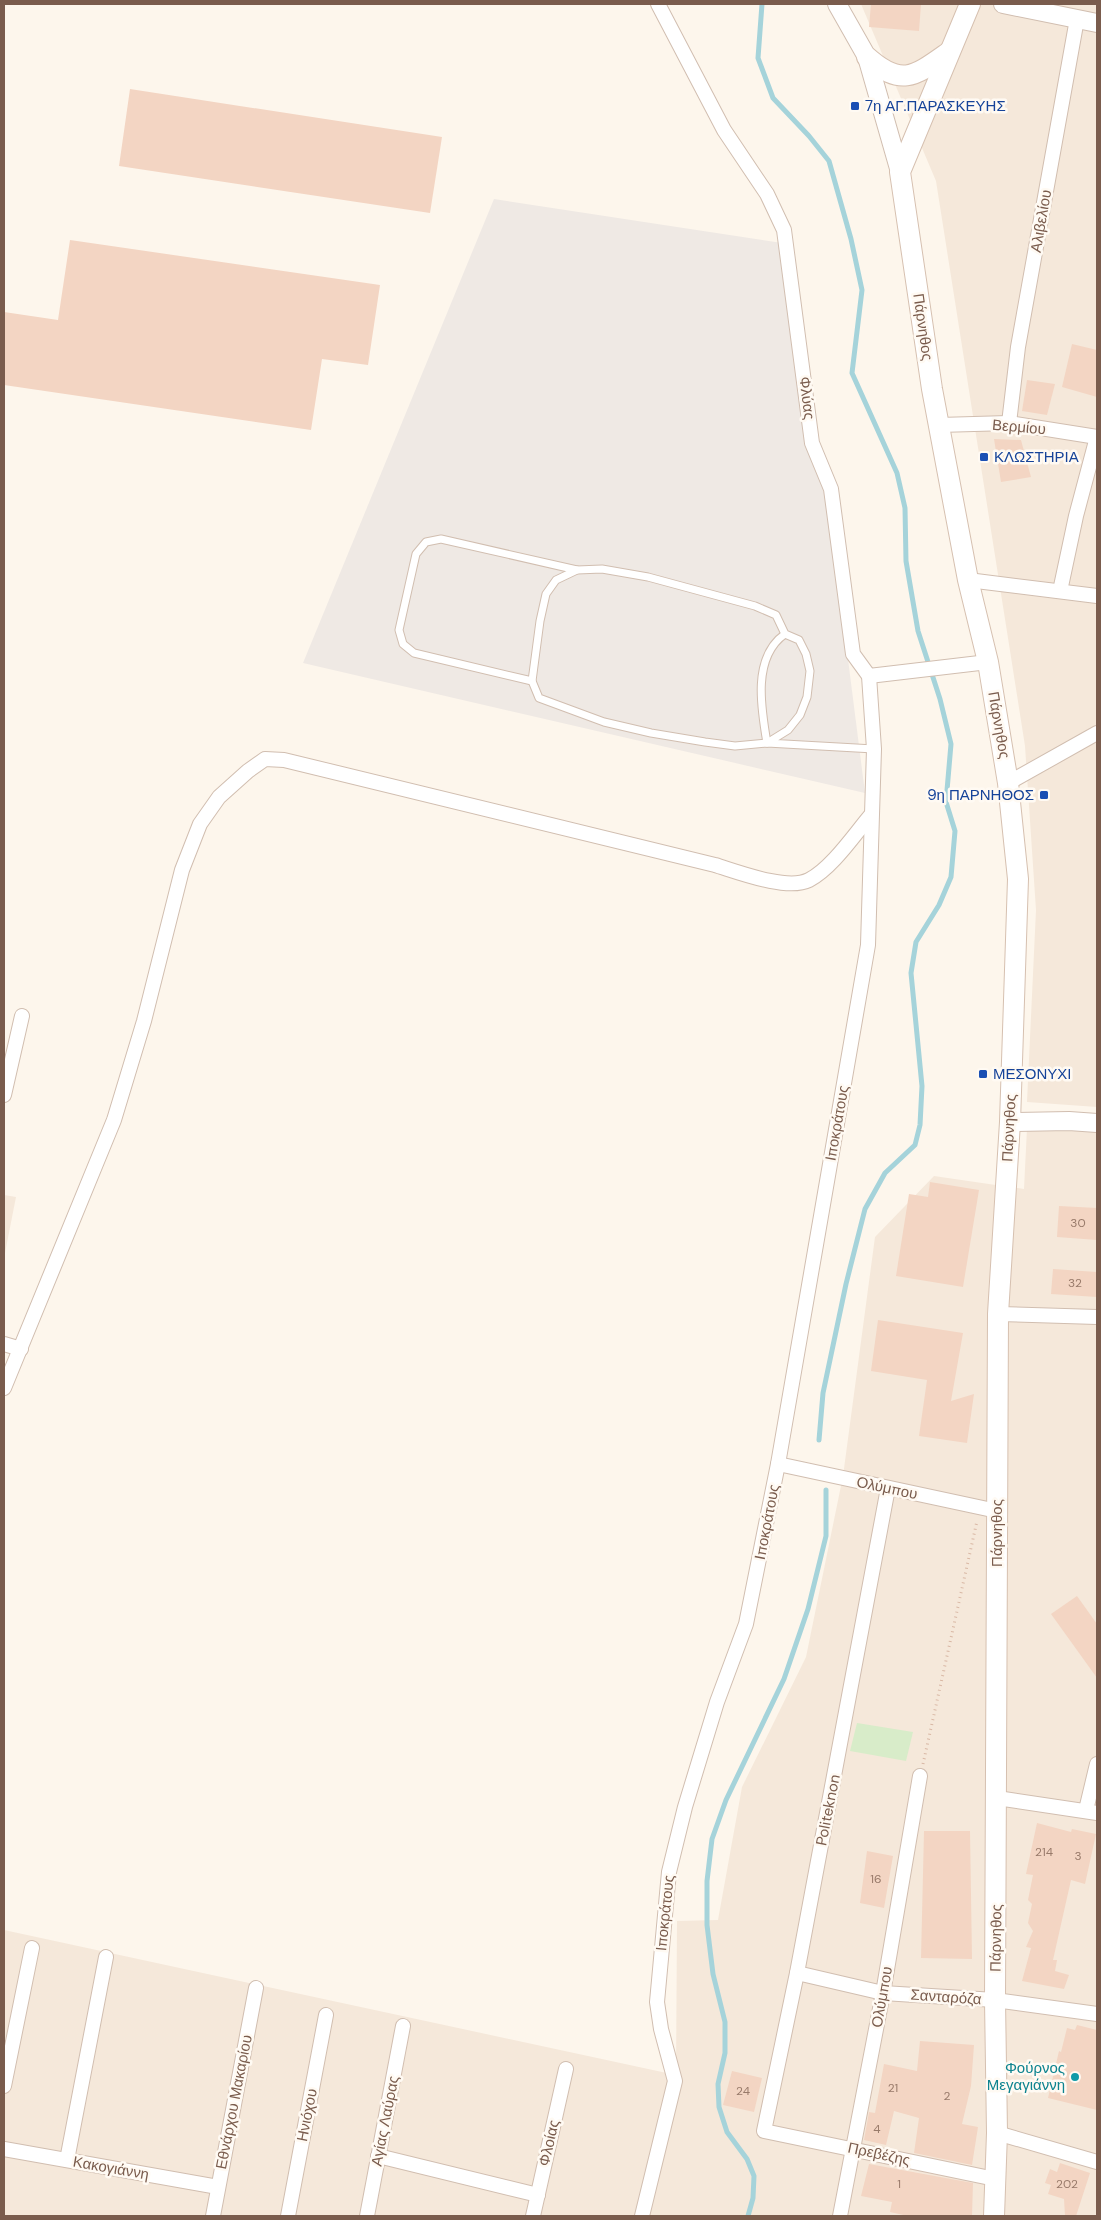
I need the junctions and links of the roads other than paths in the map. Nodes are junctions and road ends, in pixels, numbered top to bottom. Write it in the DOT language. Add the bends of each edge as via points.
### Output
graph roads {
  1 [pos="658,4"];
  2 [pos="838,4"];
  3 [pos="970,4"];
  4 [pos="1003,4"];
  5 [pos="1077,19"];
  6 [pos="1097,23"];
  7 [pos="949,52"];
  8 [pos="867,57"];
  9 [pos="900,172"];
  10 [pos="1009,423"];
  11 [pos="939,425"];
  12 [pos="1097,437"];
  13 [pos="577,570"];
  14 [pos="968,580"];
  15 [pos="1060,591"];
  16 [pos="1097,596"];
  17 [pos="785,634"];
  18 [pos="988,662"];
  19 [pos="870,676"];
  20 [pos="532,681"];
  21 [pos="1097,733"];
  22 [pos="767,743"];
  23 [pos="874,749"];
  24 [pos="1008,783"];
  25 [pos="871,816"];
  26 [pos="22,1016"];
  27 [pos="4,1095"];
  28 [pos="1010,1122"];
  29 [pos="1097,1123"];
  30 [pos="998,1314"];
  31 [pos="1097,1317"];
  32 [pos="4,1344"];
  33 [pos="21,1349"];
  34 [pos="4,1388"];
  35 [pos="778,1464"];
  36 [pos="888,1488"];
  37 [pos="988,1510"];
  38 [pos="1097,1764"];
  39 [pos="920,1776"];
  40 [pos="997,1798"];
  41 [pos="1092,1812"];
  42 [pos="32,1948"];
  43 [pos="106,1957"];
  44 [pos="797,1973"];
  45 [pos="256,1988"];
  46 [pos="883,1993"];
  47 [pos="995,2000"];
  48 [pos="1097,2014"];
  49 [pos="326,2015"];
  50 [pos="403,2026"];
  51 [pos="566,2069"];
  52 [pos="4,2086"];
  53 [pos="764,2130"];
  54 [pos="997,2134"];
  55 [pos="853,2148"];
  56 [pos="4,2149"];
  57 [pos="378,2156"];
  58 [pos="67,2160"];
  59 [pos="1097,2162"];
  60 [pos="995,2178"];
  61 [pos="218,2186"];
  62 [pos="538,2195"];
  63 [pos="213,2216"];
  64 [pos="288,2216"];
  65 [pos="367,2216"];
  66 [pos="533,2216"];
  67 [pos="642,2216"];
  68 [pos="840,2216"];
  69 [pos="994,2216"];
  1 -- 19 [label="street, Φλύας" via="724,130 767,194 784,230 812,443 831,488 853,654"];
  2 -- 8 [label="street"];
  3 -- 7 [label="main road"];
  4 -- 5 [label="street"];
  5 -- 6 [label="street"];
  5 -- 10 [label="street, Αλιβελίου" via="1018,347"];
  7 -- 8 [label="main road" via="921,72 902,76 884,71"];
  7 -- 9 [label="main road"];
  8 -- 9 [label="street"];
  9 -- 11 [label="main road, Πάρνηθος"];
  10 -- 11 [label="street, Βερμίου"];
  10 -- 12 [label="street, Βερμίου"];
  11 -- 14 [label="main road, Πάρνηθος"];
  12 -- 15 [label="street"];
  13 -- 17 [label="lane" via="602,569 648,577 755,606 776,615"];
  13 -- 20 [label="lane" via="556,580 546,594"];
  13 -- 20 [label="lane" via="441,539 426,542 416,554 399,630 403,644 414,653"];
  14 -- 15 [label="street"];
  14 -- 18 [label="main road, Πάρνηθος"];
  15 -- 16 [label="street"];
  17 -- 22 [label="lane" via="771,647 763,673 760,692"];
  17 -- 22 [label="lane" via="798,640 806,654 810,672 807,697 800,715 788,730"];
  18 -- 19 [label="street"];
  18 -- 24 [label="main road, Πάρνηθος"];
  19 -- 23 [label="street"];
  20 -- 22 [label="lane" via="539,698 604,722 734,746"];
  21 -- 24 [label="street"];
  22 -- 23 [label="lane"];
  23 -- 25 [label="street"];
  24 -- 28 [label="main road, Πάρνηθος" via="1018,879"];
  25 -- 33 [label="street" via="824,869 808,880 775,882 284,760 265,759 219,797 200,824 182,870 144,1021 114,1120"];
  25 -- 35 [label="street, Ιποκράτους" via="868,944"];
  26 -- 27 [label="street"];
  28 -- 29 [label="street"];
  28 -- 30 [label="main road, Πάρνηθος"];
  30 -- 31 [label="street"];
  30 -- 37 [label="main road, Πάρνηθος"];
  32 -- 33 [label="street"];
  33 -- 34 [label="street"];
  35 -- 36 [label="street, Ολύμπου"];
  35 -- 67 [label="street, Ιποκράτους" via="746,1624 717,1702 669,1872 658,2008 675,2080"];
  36 -- 37 [label="street, Ολύμπου"];
  36 -- 44 [label="street, Politeknon"];
  37 -- 40 [label="main road, Πάρνηθος"];
  38 -- 41 [label="street"];
  39 -- 46 [label="street, Ολύμπου"];
  40 -- 41 [label="street"];
  40 -- 47 [label="main road, Πάρνηθος"];
  42 -- 52 [label="street"];
  43 -- 58 [label="street"];
  44 -- 46 [label="street, Σανταρόζα"];
  44 -- 53 [label="street, Politeknon"];
  45 -- 61 [label="street, Εθνάρχου Μακαρίου"];
  46 -- 47 [label="street, Σανταρόζα"];
  46 -- 55 [label="street, Ολύμπου"];
  47 -- 48 [label="street, Σανταρόζα"];
  47 -- 54 [label="main road, Πάρνηθος"];
  49 -- 64 [label="street, Ηνιόχου"];
  50 -- 57 [label="street, Αγίας Λαύρας"];
  51 -- 62 [label="street, Φλοίας"];
  53 -- 55 [label="street, Πρεβέζης"];
  54 -- 59 [label="street"];
  54 -- 60 [label="main road, Πάρνηθος"];
  55 -- 60 [label="street, Πρεβέζης"];
  55 -- 68 [label="street, Ολύμπου"];
  56 -- 58 [label="street, Κακογιάννη"];
  57 -- 62 [label="street"];
  57 -- 65 [label="street, Αγίας Λαύρας"];
  58 -- 61 [label="street, Κακογιάννη"];
  60 -- 69 [label="main road, Πάρνηθος"];
  61 -- 63 [label="street, Εθνάρχου Μακαρίου"];
  62 -- 66 [label="street, Φλοίας"];
}
